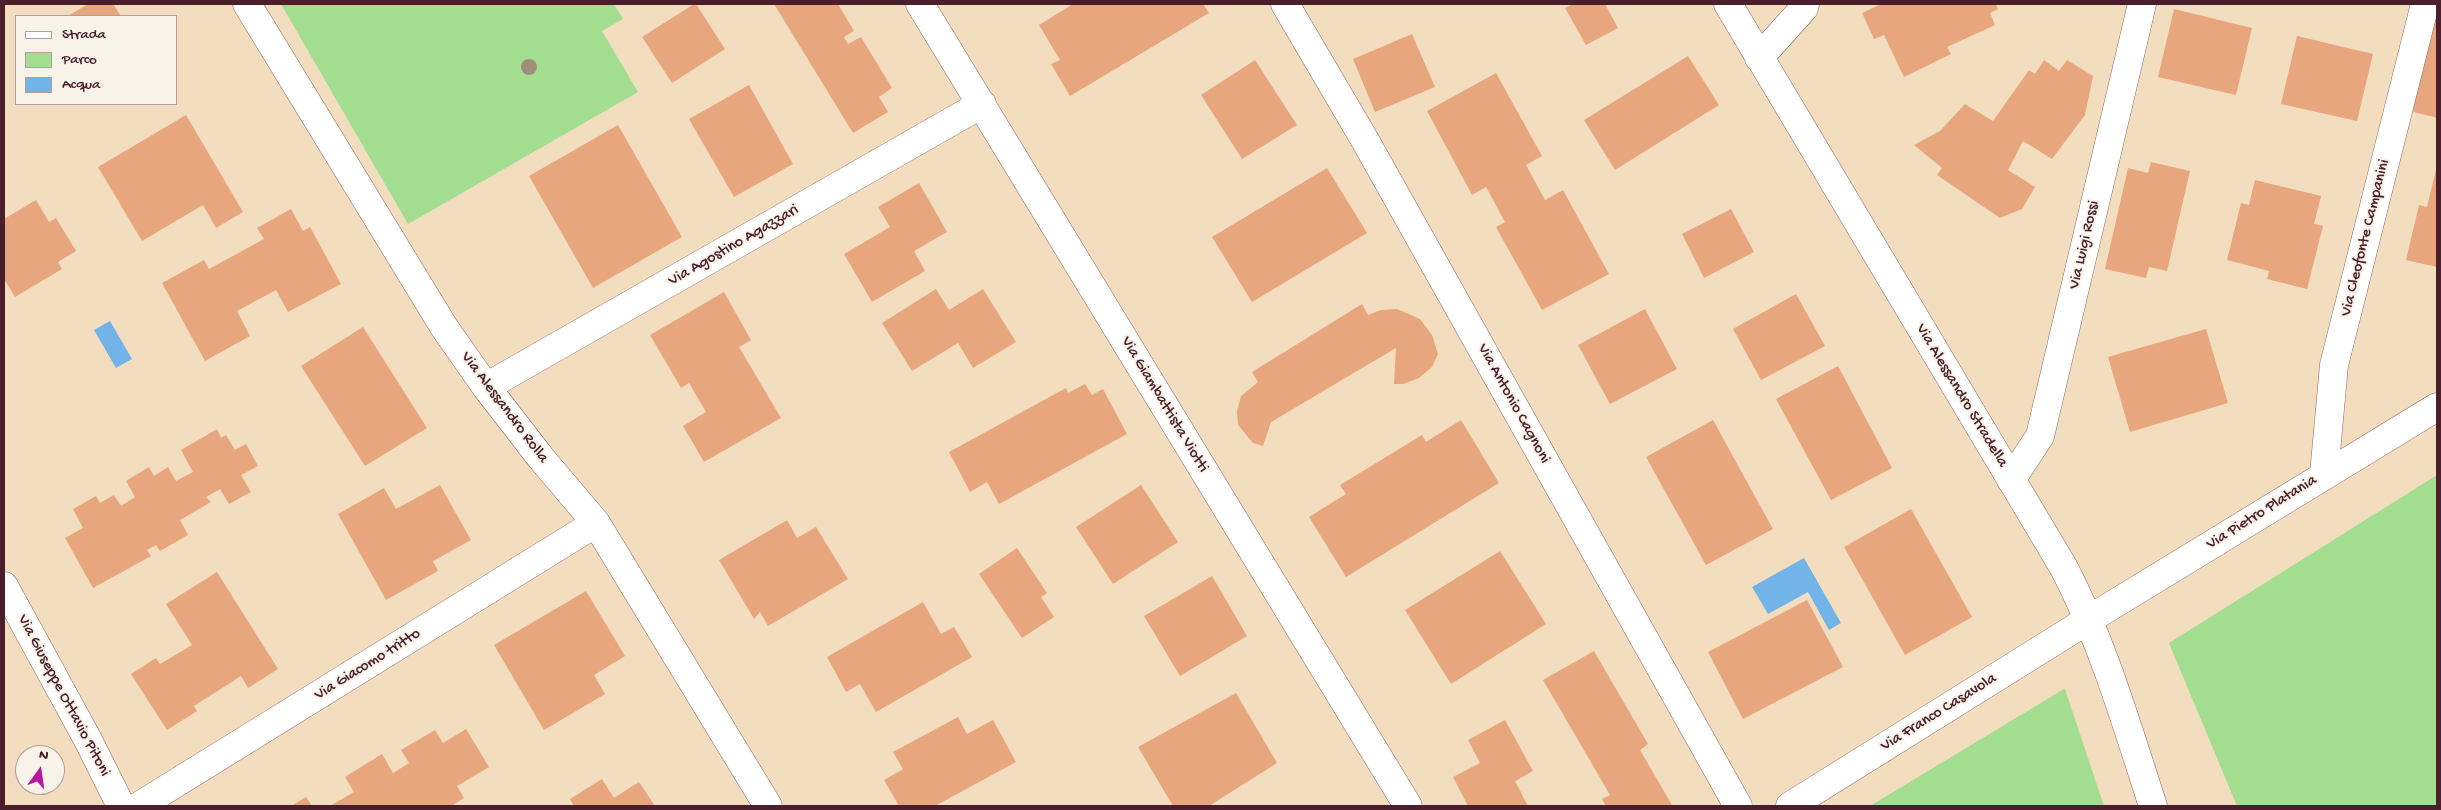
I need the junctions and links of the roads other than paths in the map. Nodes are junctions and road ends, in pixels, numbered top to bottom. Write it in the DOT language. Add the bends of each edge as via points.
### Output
graph roads {
  1 [pos="246,4"];
  2 [pos="920,4"];
  3 [pos="1285,4"];
  4 [pos="1728,4"];
  5 [pos="1805,4"];
  6 [pos="2142,4"];
  7 [pos="2426,4"];
  8 [pos="1760,58"];
  9 [pos="982,104"];
  10 [pos="486,387"];
  11 [pos="2437,407"];
  12 [pos="2324,474"];
  13 [pos="2011,480"];
  14 [pos="596,523"];
  15 [pos="4,586"];
  16 [pos="2088,620"];
  17 [pos="121,806"];
  18 [pos="139,806"];
  19 [pos="768,806"];
  20 [pos="1408,806"];
  21 [pos="1738,806"];
  22 [pos="1790,806"];
  23 [pos="2153,806"];
  1 -- 10 [label="street, Via Alessandro Rolla" via="444,327"];
  2 -- 9 [label="street, Via Giambattista Viotti"];
  3 -- 21 [label="street, Via Antonio Cagnoni"];
  4 -- 8 [label="street, Via Alessandro Stradella"];
  5 -- 8 [label="street"];
  6 -- 13 [label="street, Via Luigi Rossi" via="2040,436"];
  7 -- 12 [label="street, Via Cleofonte Campanini" via="2334,365"];
  8 -- 13 [label="street, Via Alessandro Stradella"];
  9 -- 10 [label="street, Via Agostino Agazzari"];
  9 -- 20 [label="street, Via Giambattista Viotti"];
  10 -- 14 [label="street, Via Alessandro Rolla"];
  11 -- 12 [label="street, Via Pietro Platania"];
  12 -- 16 [label="street, Via Pietro Platania"];
  13 -- 16 [label="street, Via Alessandro Stradella" via="2064,568"];
  14 -- 18 [label="street, Via Giacomo tritto"];
  14 -- 19 [label="street, Via Alessandro Rolla"];
  15 -- 17 [label="street, Via Giuseppe Ottavio Pitoni"];
  16 -- 22 [label="street, Via Franco Casavola"];
  16 -- 23 [label="street, Via Alessandro Stradella" via="2110,675"];
}
